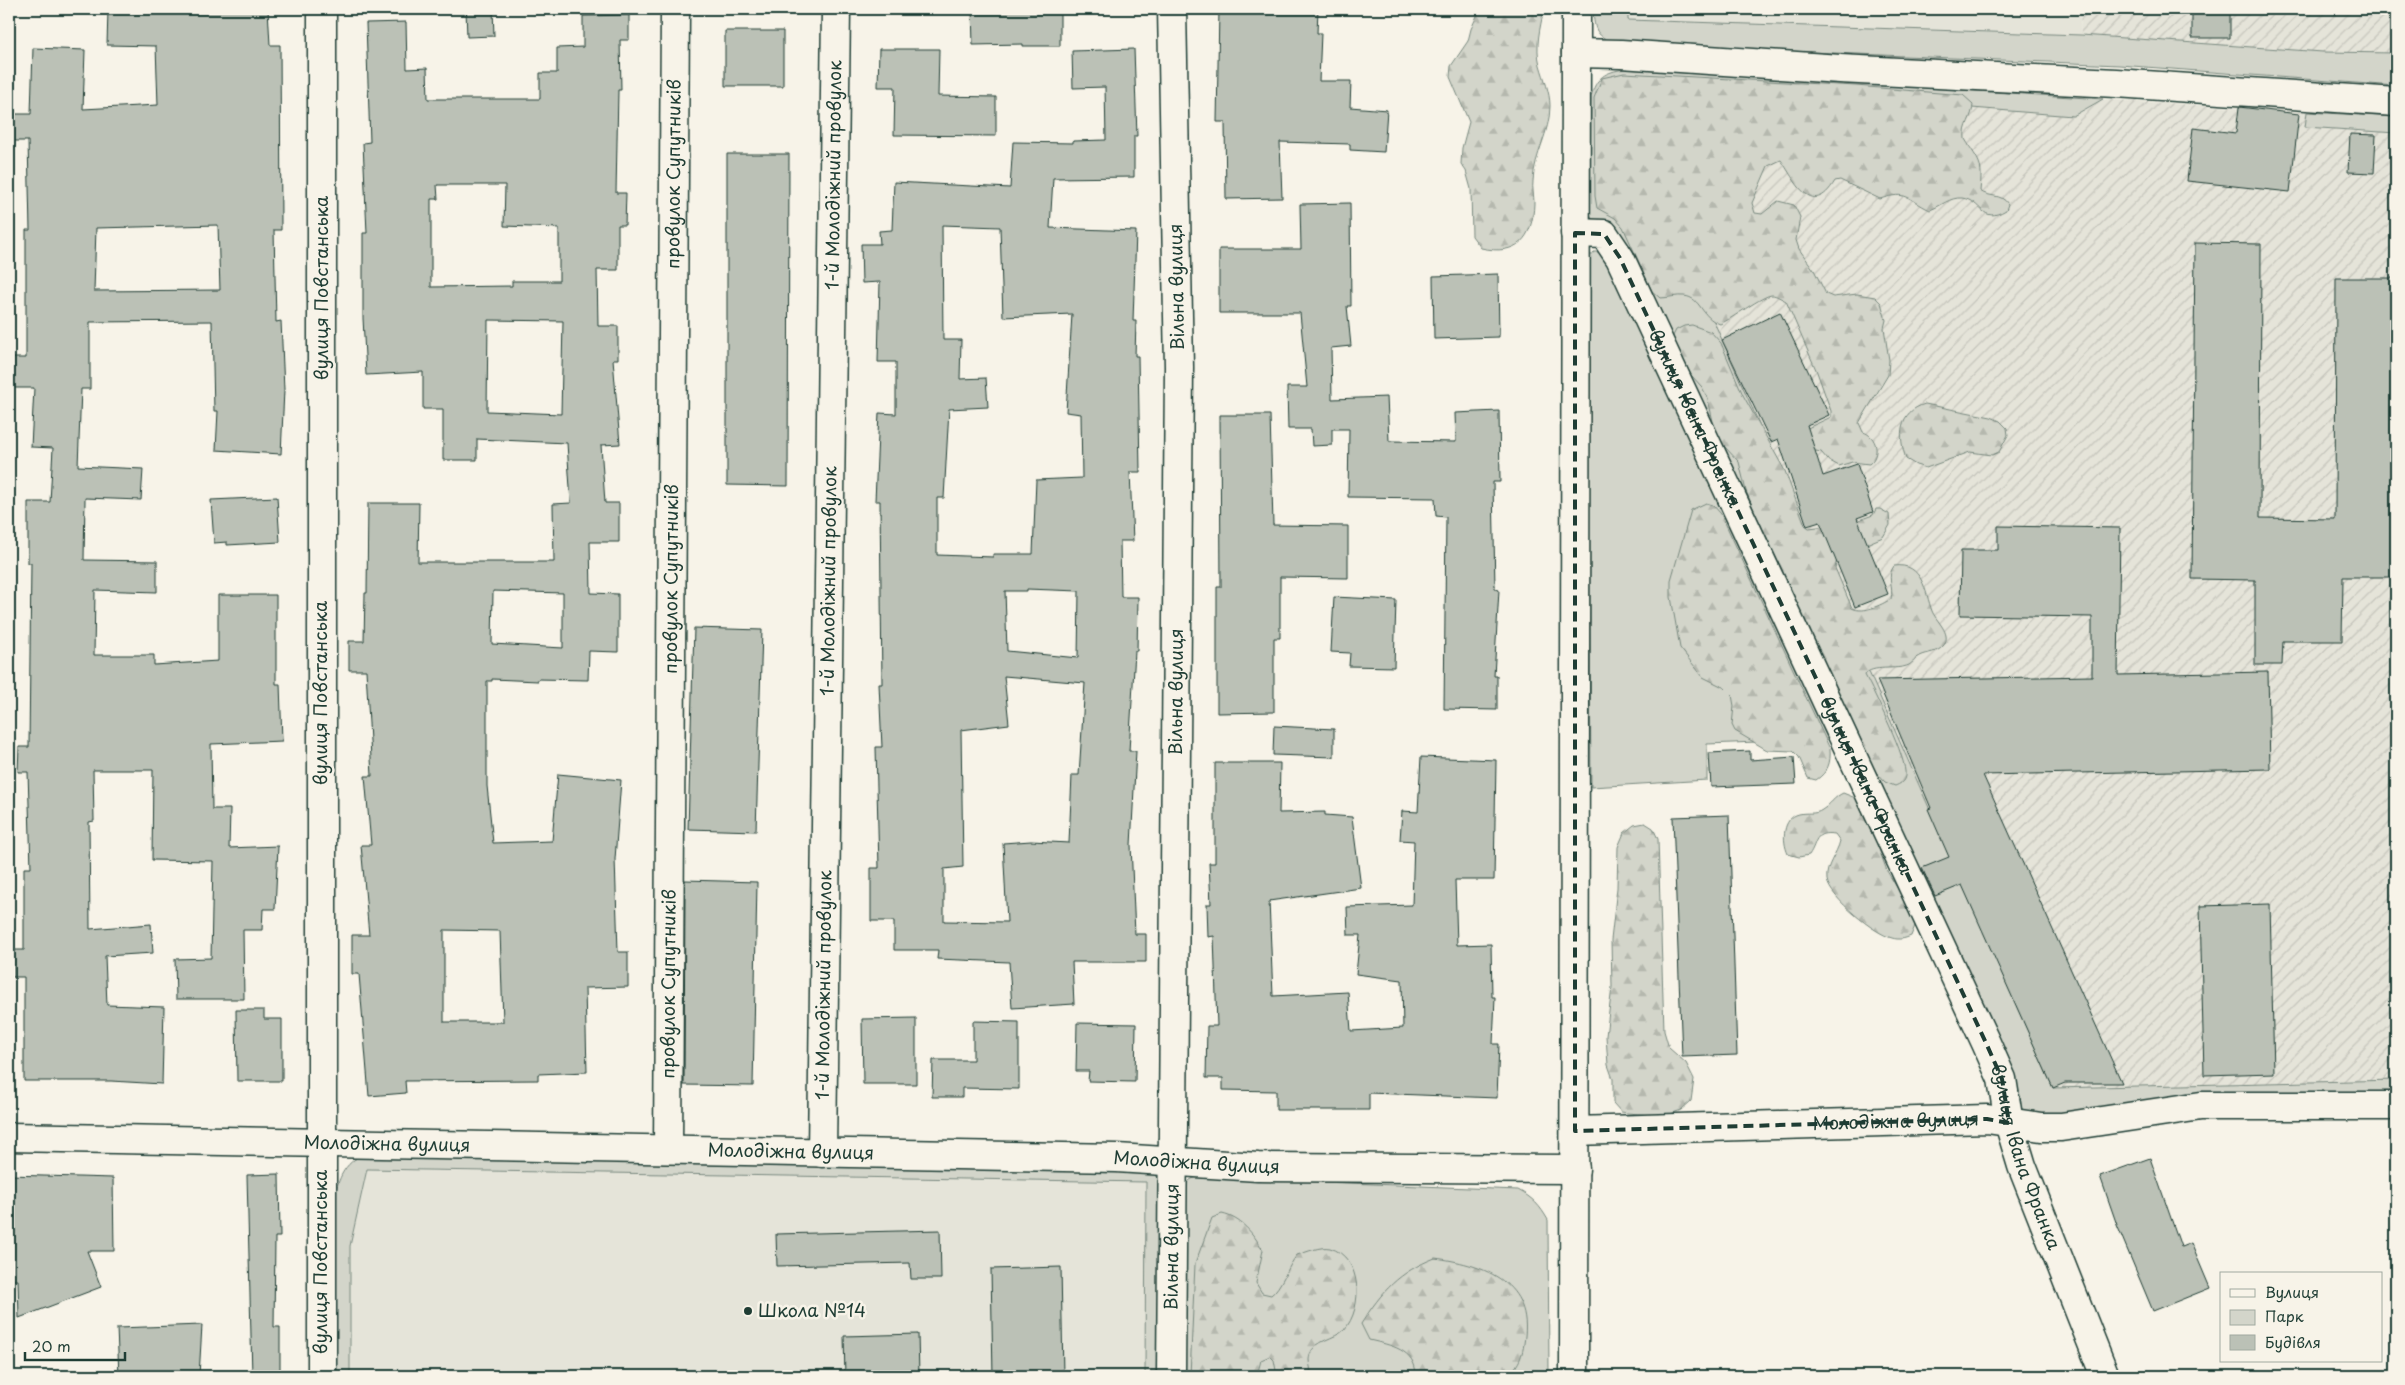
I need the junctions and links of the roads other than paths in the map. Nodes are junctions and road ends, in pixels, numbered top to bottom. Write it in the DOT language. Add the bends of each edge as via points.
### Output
graph roads {
  1 [pos="322,9"];
  2 [pos="675,9"];
  3 [pos="836,9"];
  4 [pos="1172,9"];
  5 [pos="1576,9"];
  6 [pos="1576,53"];
  7 [pos="2396,102"];
  8 [pos="1575,233"];
  9 [pos="2396,1106"];
  10 [pos="2009,1123"];
  11 [pos="1575,1131"];
  12 [pos="9,1137"];
  13 [pos="320,1143"];
  14 [pos="668,1148"];
  15 [pos="822,1153"];
  16 [pos="1174,1160"];
  17 [pos="1575,1169"];
  18 [pos="322,1376"];
  19 [pos="1171,1376"];
  20 [pos="1574,1376"];
  21 [pos="2105,1376"];
  1 -- 13 [label="street, вулиця Повстанська"];
  2 -- 14 [label="street, провулок Супутників"];
  3 -- 15 [label="street, 1-й Молодіжний провулок"];
  4 -- 16 [label="street, Вільна вулиця" via="1179,367"];
  5 -- 6 [label="street"];
  6 -- 7 [label="street"];
  6 -- 8 [label="street"];
  8 -- 10 [label="street, вулиця Івана Франка" via="1604,234 1620,258 1986,1042 2002,1079"];
  8 -- 11 [label="street"];
  9 -- 10 [label="street, Молодіжна вулиця" via="2220,1105 2061,1128"];
  10 -- 11 [label="street, Молодіжна вулиця" via="1987,1119"];
  10 -- 21 [label="street, вулиця Івана Франка" via="2022,1166"];
  11 -- 17 [label="street"];
  12 -- 13 [label="street, Молодіжна вулиця"];
  13 -- 14 [label="street, Молодіжна вулиця"];
  13 -- 18 [label="street, вулиця Повстанська"];
  14 -- 15 [label="street, Молодіжна вулиця"];
  15 -- 16 [label="street, Молодіжна вулиця"];
  16 -- 17 [label="street, Молодіжна вулиця" via="1258,1167"];
  16 -- 19 [label="street, Вільна вулиця"];
  17 -- 20 [label="street"];
}
